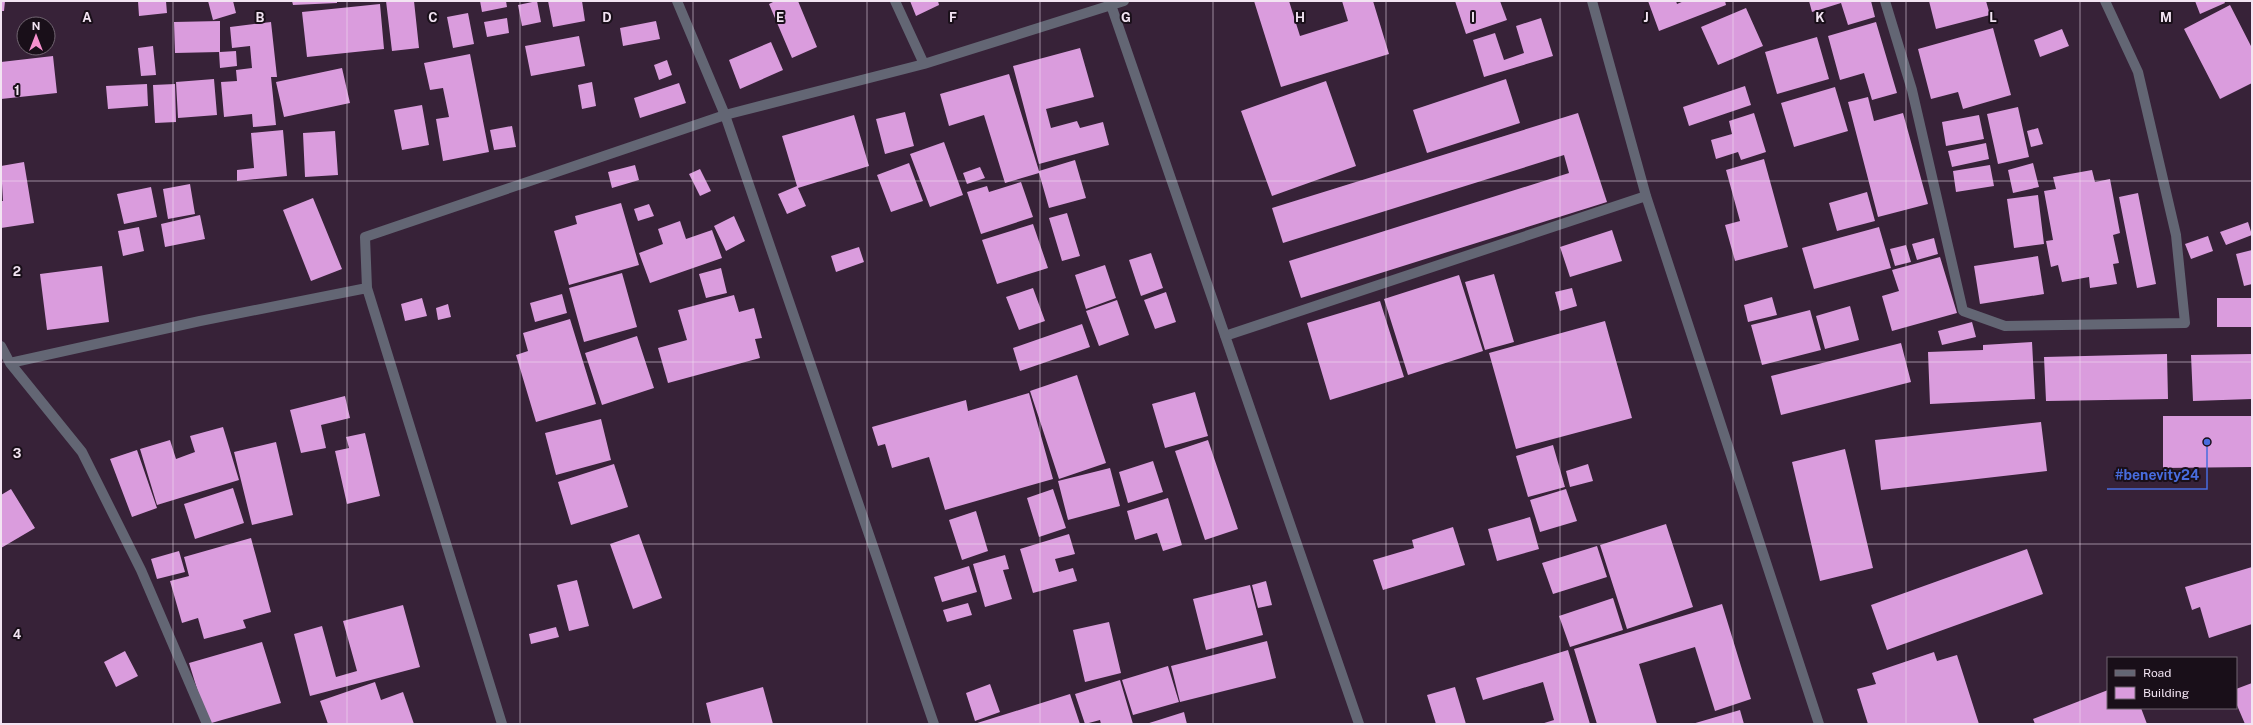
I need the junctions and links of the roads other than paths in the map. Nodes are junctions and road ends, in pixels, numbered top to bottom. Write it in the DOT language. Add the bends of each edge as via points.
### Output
graph roads {
  1 [pos="677,1"];
  2 [pos="894,1"];
  3 [pos="1124,1"];
  4 [pos="1592,1"];
  5 [pos="1885,1"];
  6 [pos="2105,1"];
  7 [pos="1111,5"];
  8 [pos="924,64"];
  9 [pos="725,115"];
  10 [pos="1646,196"];
  11 [pos="367,288"];
  12 [pos="1225,336"];
  13 [pos="1,346"];
  14 [pos="10,363"];
  15 [pos="203,723"];
  16 [pos="502,724"];
  17 [pos="934,724"];
  18 [pos="1359,724"];
  19 [pos="1819,724"];
  1 -- 9 [label="street"];
  2 -- 8 [label="street"];
  3 -- 7 [label="street"];
  4 -- 10 [label="street"];
  5 -- 6 [label="street" via="1912,90 1963,311 2005,326 2185,324 2176,234 2140,80"];
  7 -- 8 [label="street"];
  7 -- 12 [label="street"];
  8 -- 9 [label="street"];
  9 -- 11 [label="street" via="365,237"];
  9 -- 17 [label="street"];
  10 -- 12 [label="street"];
  10 -- 19 [label="street"];
  11 -- 14 [label="street" via="200,321"];
  11 -- 16 [label="street"];
  12 -- 18 [label="street"];
  13 -- 14 [label="street"];
  14 -- 15 [label="street" via="82,452 140,570"];
}
